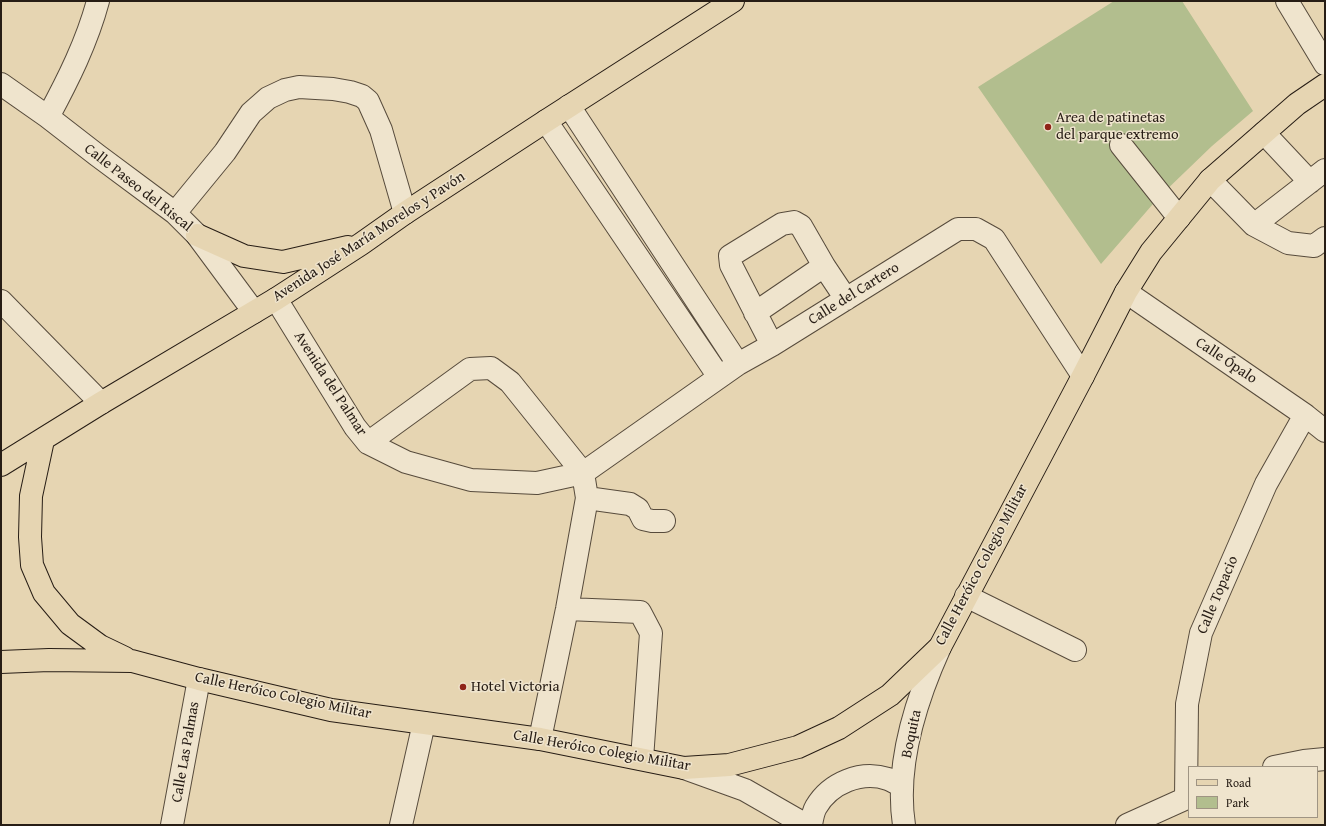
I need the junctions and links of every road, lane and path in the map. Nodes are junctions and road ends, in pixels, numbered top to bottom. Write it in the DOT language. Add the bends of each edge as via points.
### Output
graph roads {
  1 [pos="98,1"];
  2 [pos="733,1"];
  3 [pos="1287,1"];
  4 [pos="1325,64"];
  5 [pos="1,84"];
  6 [pos="1325,85"];
  7 [pos="569,106"];
  8 [pos="48,117"];
  9 [pos="546,121"];
  10 [pos="1264,133"];
  11 [pos="1121,145"];
  12 [pos="1318,176"];
  13 [pos="1210,180"];
  14 [pos="175,213"];
  15 [pos="405,213"];
  16 [pos="1179,218"];
  17 [pos="1254,225"];
  18 [pos="197,235"];
  19 [pos="1325,238"];
  20 [pos="361,244"];
  21 [pos="824,266"];
  22 [pos="1126,292"];
  23 [pos="276,299"];
  24 [pos="846,299"];
  25 [pos="1,301"];
  26 [pos="254,312"];
  27 [pos="755,313"];
  28 [pos="772,345"];
  29 [pos="738,364"];
  30 [pos="1083,376"];
  31 [pos="719,377"];
  32 [pos="101,403"];
  33 [pos="1305,415"];
  34 [pos="1325,431"];
  35 [pos="43,440"];
  36 [pos="368,443"];
  37 [pos="1,465"];
  38 [pos="583,473"];
  39 [pos="587,498"];
  40 [pos="664,521"];
  41 [pos="966,596"];
  42 [pos="567,609"];
  43 [pos="940,647"];
  44 [pos="1075,650"];
  45 [pos="132,661"];
  46 [pos="1,662"];
  47 [pos="199,679"];
  48 [pos="424,723"];
  49 [pos="540,739"];
  50 [pos="642,759"];
  51 [pos="1325,759"];
  52 [pos="1279,766"];
  53 [pos="684,768"];
  54 [pos="902,786"];
  55 [pos="1187,797"];
  56 [pos="172,825"];
  57 [pos="401,825"];
  58 [pos="806,825"];
  59 [pos="811,825"];
  60 [pos="904,825"];
  61 [pos="1127,825"];
  1 -- 8 [label="street" via="68,81"];
  2 -- 7 [label="main road, Avenida José María Morelos y Pavón"];
  3 -- 4 [label="street"];
  5 -- 8 [label="street, Calle Paseo del Riscal"];
  6 -- 10 [label="main road, Calle Heróico Colegio Militar" via="1297,104"];
  7 -- 9 [label="main road, Avenida José María Morelos y Pavón"];
  7 -- 29 [label="street"];
  8 -- 14 [label="street, Calle Paseo del Riscal"];
  9 -- 15 [label="main road, Avenida José María Morelos y Pavón"];
  9 -- 31 [label="street"];
  10 -- 12 [label="street"];
  10 -- 13 [label="main road, Calle Heróico Colegio Militar"];
  11 -- 16 [label="street"];
  12 -- 17 [label="street"];
  13 -- 16 [label="main road, Calle Heróico Colegio Militar"];
  13 -- 17 [label="street"];
  14 -- 15 [label="street" via="225,152 251,113 268,98 285,90 299,88 350,92 368,101 382,130"];
  14 -- 18 [label="street, Calle Paseo del Riscal"];
  15 -- 20 [label="main road, Avenida José María Morelos y Pavón"];
  16 -- 22 [label="main road, Calle Heróico Colegio Militar" via="1152,252"];
  17 -- 19 [label="street" via="1288,242 1314,246"];
  18 -- 20 [label="main road" via="244,256 283,262"];
  18 -- 26 [label="street, Calle Paseo del Riscal"];
  20 -- 23 [label="main road, Avenida José María Morelos y Pavón"];
  21 -- 24 [label="street"];
  21 -- 27 [label="street"];
  21 -- 27 [label="street" via="802,226 794,222 782,224 730,256 731,265"];
  22 -- 30 [label="main road, Calle Heróico Colegio Militar"];
  22 -- 33 [label="street, Calle Ópalo"];
  23 -- 26 [label="main road, Avenida José María Morelos y Pavón"];
  23 -- 36 [label="street, Avenida del Palmar" via="355,427"];
  24 -- 28 [label="street, Calle del Cartero"];
  24 -- 30 [label="street, Calle del Cartero" via="958,229 976,229 994,239"];
  25 -- 32 [label="street"];
  26 -- 32 [label="main road, Avenida José María Morelos y Pavón"];
  27 -- 28 [label="street"];
  28 -- 29 [label="street, Calle del Cartero"];
  29 -- 31 [label="street, Calle del Cartero"];
  30 -- 41 [label="main road, Calle Heróico Colegio Militar"];
  31 -- 38 [label="street, Calle del Cartero"];
  32 -- 35 [label="main road, Avenida José María Morelos y Pavón"];
  33 -- 34 [label="street, Calle Ópalo"];
  33 -- 55 [label="street, Calle Topacio" via="1266,484 1201,633 1188,704"];
  35 -- 37 [label="main road, Avenida José María Morelos y Pavón"];
  35 -- 45 [label="main road" via="31,496 32,565 44,593 70,624 100,646"];
  36 -- 38 [label="street, Avenida del Palmar" via="406,462 471,480 538,483"];
  36 -- 38 [label="street" via="470,369 491,368 510,382"];
  38 -- 39 [label="street"];
  39 -- 40 [label="street" via="630,504 638,509 643,519"];
  39 -- 42 [label="street"];
  41 -- 43 [label="main road, Calle Heróico Colegio Militar"];
  41 -- 44 [label="street"];
  42 -- 49 [label="street"];
  42 -- 50 [label="street" via="640,612 651,633"];
  43 -- 53 [label="main road, Calle Heróico Colegio Militar" via="890,695 839,728 798,747 729,765"];
  43 -- 54 [label="street, Boquita" via="920,696 908,745"];
  45 -- 46 [label="main road, Calle Heróico Colegio Militar"];
  45 -- 47 [label="main road, Calle Heróico Colegio Militar"];
  47 -- 48 [label="main road, Calle Heróico Colegio Militar" via="331,710"];
  47 -- 56 [label="street, Calle Las Palmas"];
  48 -- 49 [label="main road, Calle Heróico Colegio Militar"];
  48 -- 57 [label="street"];
  49 -- 50 [label="main road, Calle Heróico Colegio Militar"];
  50 -- 53 [label="main road, Calle Heróico Colegio Militar"];
  51 -- 52 [label="street"];
  53 -- 58 [label="street" via="745,790"];
  54 -- 59 [label="street" via="887,779 867,776 846,780 829,791 816,808"];
  54 -- 60 [label="street, Boquita"];
  55 -- 61 [label="street, Calle Topacio"];
}
